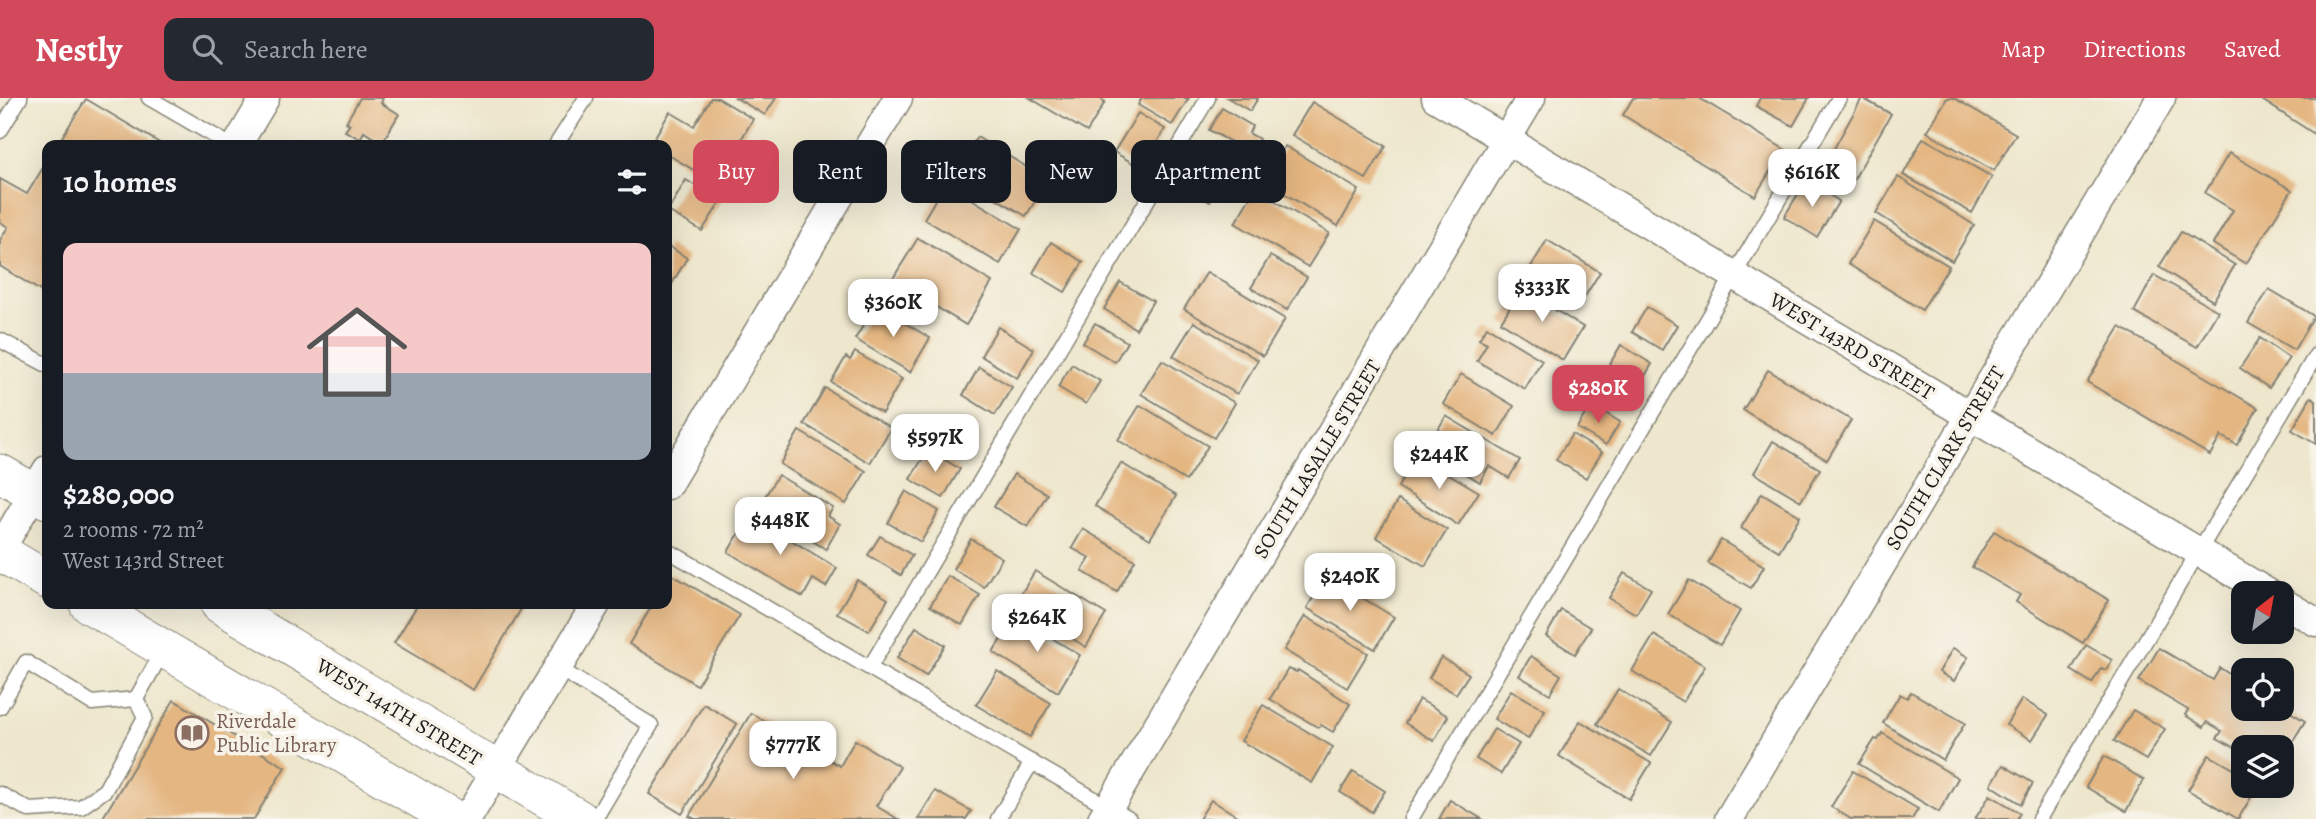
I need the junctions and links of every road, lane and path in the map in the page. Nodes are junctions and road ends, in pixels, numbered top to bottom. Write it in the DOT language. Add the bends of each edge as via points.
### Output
graph roads {
  1 [pos="20,98"];
  2 [pos="149,98"];
  3 [pos="265,98"];
  4 [pos="586,98"];
  5 [pos="898,98"];
  6 [pos="1208,98"];
  7 [pos="1436,98"];
  8 [pos="1531,98"];
  9 [pos="1839,98"];
  10 [pos="2161,98"];
  11 [pos="0,131"];
  12 [pos="221,140"];
  13 [pos="240,140"];
  14 [pos="559,140"];
  15 [pos="1506,140"];
  16 [pos="1733,275"];
  17 [pos="0,340"];
  18 [pos="2316,355"];
  19 [pos="42,362"];
  20 [pos="1970,416"];
  21 [pos="0,473"];
  22 [pos="672,477"];
  23 [pos="42,487"];
  24 [pos="42,488"];
  25 [pos="0,551"];
  26 [pos="2198,552"];
  27 [pos="672,553"];
  28 [pos="42,577"];
  29 [pos="2248,581"];
  30 [pos="2294,608"];
  31 [pos="96,609"];
  32 [pos="227,609"];
  33 [pos="593,609"];
  34 [pos="2316,622"];
  35 [pos="164,649"];
  36 [pos="870,667"];
  37 [pos="558,668"];
  38 [pos="136,699"];
  39 [pos="0,707"];
  40 [pos="1032,762"];
  41 [pos="496,771"];
  42 [pos="0,794"];
  43 [pos="1113,815"];
  44 [pos="453,819"];
  45 [pos="467,819"];
  46 [pos="580,819"];
  47 [pos="595,819"];
  48 [pos="998,819"];
  49 [pos="1411,819"];
  50 [pos="1729,819"];
  51 [pos="2039,819"];
  1 -- 11 [label="lane"];
  2 -- 12 [label="lane"];
  3 -- 13 [label="street"];
  4 -- 14 [label="lane"];
  5 -- 22 [label="street"];
  6 -- 36 [label="lane"];
  7 -- 15 [label="street, WEST 143RD STREET"];
  8 -- 15 [label="street, SOUTH LASALLE STREET"];
  9 -- 16 [label="lane"];
  10 -- 20 [label="street, SOUTH CLARK STREET"];
  15 -- 16 [label="street, WEST 143RD STREET"];
  15 -- 43 [label="street, SOUTH LASALLE STREET"];
  16 -- 20 [label="street, WEST 143RD STREET"];
  16 -- 49 [label="lane"];
  17 -- 19 [label="lane"];
  18 -- 26 [label="lane"];
  20 -- 26 [label="street, WEST 143RD STREET"];
  20 -- 50 [label="street, SOUTH CLARK STREET"];
  21 -- 23 [label="street"];
  24 -- 25 [label="street"];
  25 -- 28 [label="street"];
  26 -- 29 [label="street, WEST 143RD STREET"];
  26 -- 51 [label="lane"];
  27 -- 36 [label="lane"];
  30 -- 34 [label="street"];
  31 -- 35 [label="street"];
  32 -- 41 [label="street, WEST 144TH STREET"];
  33 -- 37 [label="street"];
  35 -- 38 [label="lane"];
  35 -- 44 [label="street"];
  36 -- 40 [label="lane"];
  37 -- 41 [label="street"];
  37 -- 47 [label="lane" via="651,725"];
  38 -- 39 [label="lane" via="92,703 26,662"];
  38 -- 42 [label="lane" via="145,716 105,790 81,807 29,810"];
  40 -- 43 [label="lane"];
  40 -- 48 [label="lane"];
  41 -- 45 [label="street"];
  41 -- 46 [label="street, WEST 144TH STREET"];
}
